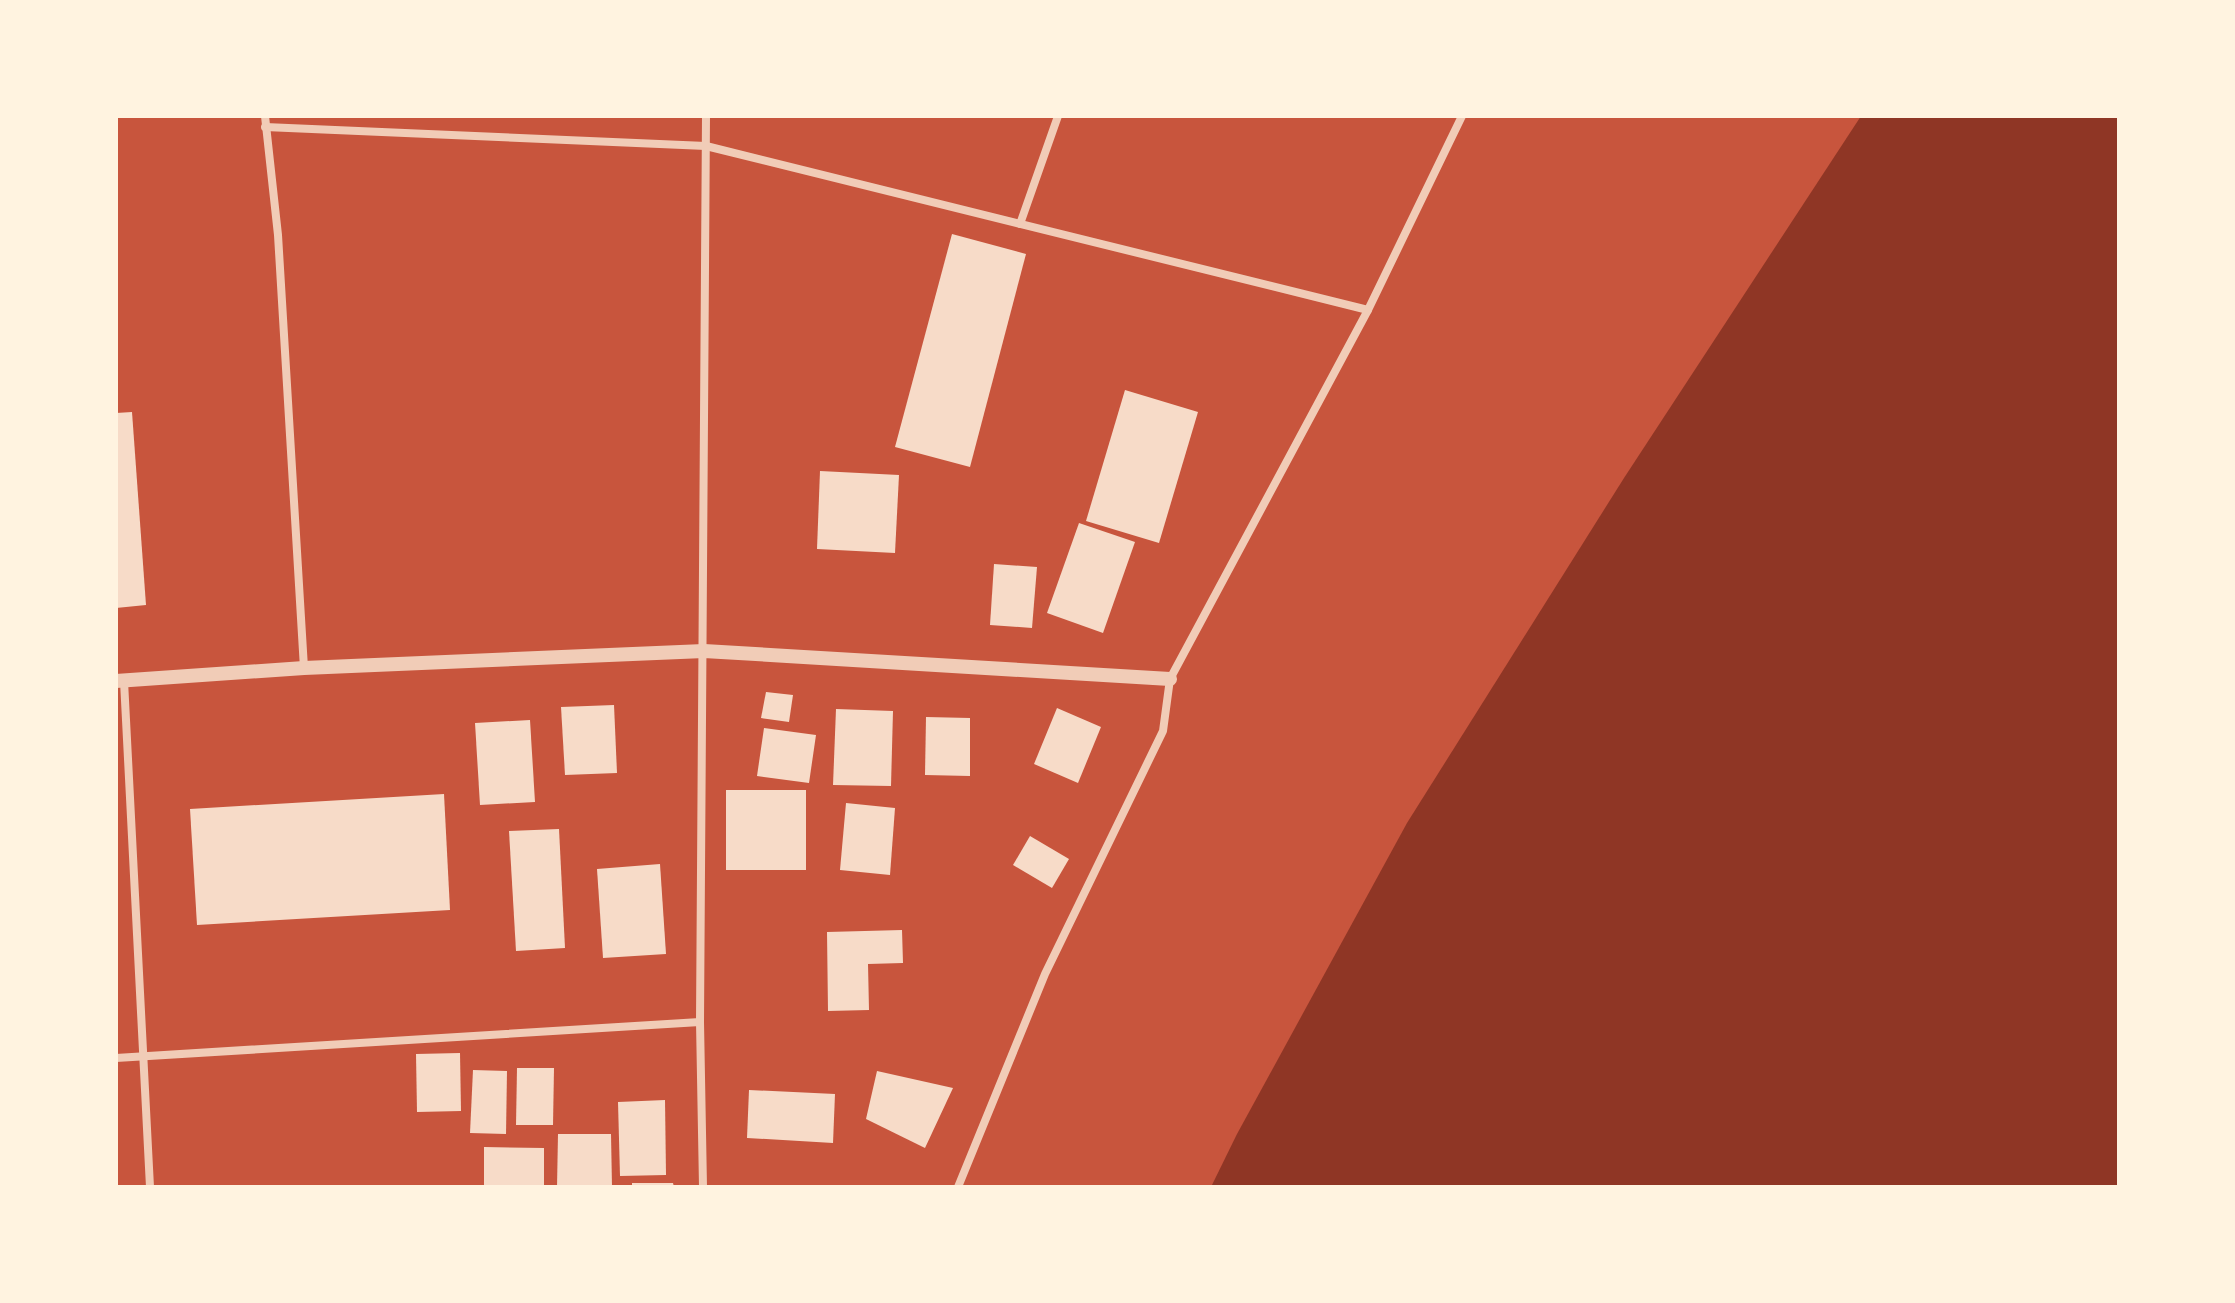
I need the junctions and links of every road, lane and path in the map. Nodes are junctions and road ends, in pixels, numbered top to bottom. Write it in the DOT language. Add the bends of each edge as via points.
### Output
graph roads {
  1 [pos="265,116"];
  2 [pos="706,116"];
  3 [pos="1058,116"];
  4 [pos="1462,116"];
  5 [pos="265,127"];
  6 [pos="706,146"];
  7 [pos="1020,224"];
  8 [pos="1368,310"];
  9 [pos="704,651"];
  10 [pos="304,668"];
  11 [pos="1170,679"];
  12 [pos="120,681"];
  13 [pos="700,1022"];
  14 [pos="142,1056"];
  15 [pos="116,1058"];
  16 [pos="150,1187"];
  17 [pos="703,1187"];
  18 [pos="958,1187"];
  1 -- 5 [label="street"];
  2 -- 6 [label="street"];
  3 -- 7 [label="street"];
  4 -- 8 [label="street"];
  5 -- 6 [label="street"];
  5 -- 10 [label="street" via="278,235"];
  6 -- 7 [label="street"];
  6 -- 9 [label="street"];
  7 -- 8 [label="street"];
  8 -- 11 [label="street"];
  9 -- 10 [label="street"];
  9 -- 11 [label="street"];
  9 -- 13 [label="street"];
  10 -- 12 [label="street"];
  11 -- 18 [label="street" via="1163,731 1045,974"];
  12 -- 14 [label="street"];
  13 -- 14 [label="street"];
  13 -- 17 [label="street"];
  14 -- 15 [label="street"];
  14 -- 16 [label="street"];
}
